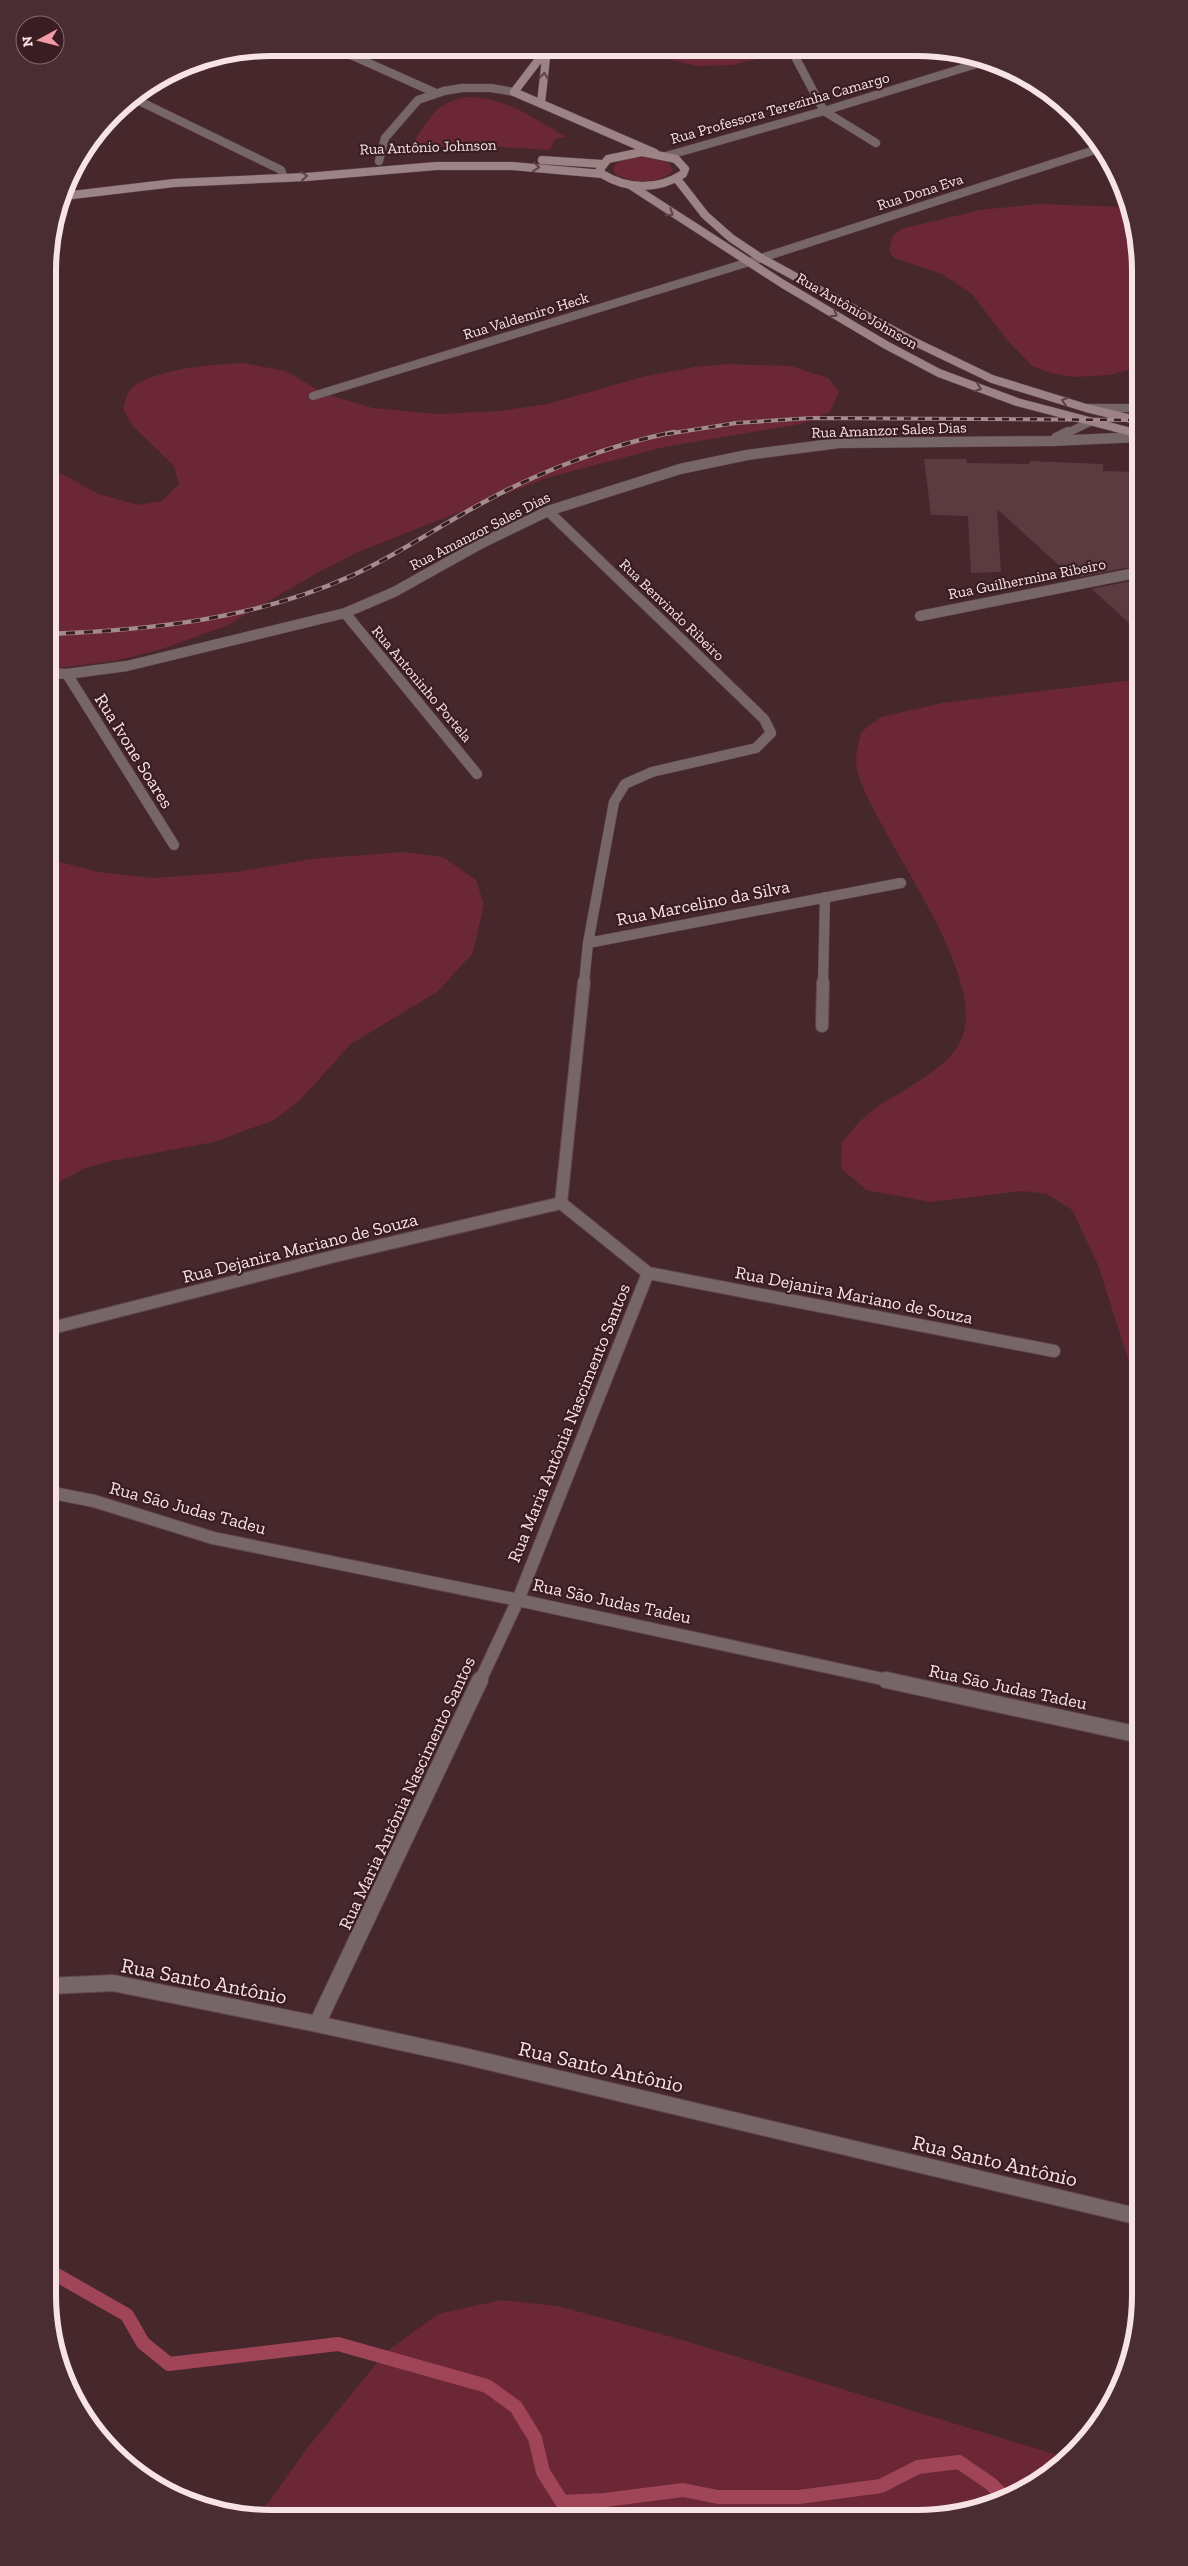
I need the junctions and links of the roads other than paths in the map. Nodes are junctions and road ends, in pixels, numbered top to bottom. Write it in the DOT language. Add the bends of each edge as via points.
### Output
graph roads {
  1 [pos="353,56"];
  2 [pos="541,56"];
  3 [pos="545,56"];
  4 [pos="795,56"];
  5 [pos="974,65"];
  6 [pos="514,92"];
  7 [pos="436,93"];
  8 [pos="139,102"];
  9 [pos="541,103"];
  10 [pos="824,111"];
  11 [pos="602,132"];
  12 [pos="607,140"];
  13 [pos="876,143"];
  14 [pos="612,148"];
  15 [pos="1094,150"];
  16 [pos="655,153"];
  17 [pos="617,156"];
  18 [pos="666,156"];
  19 [pos="370,162"];
  20 [pos="379,162"];
  21 [pos="602,164"];
  22 [pos="330,166"];
  23 [pos="281,170"];
  24 [pos="602,174"];
  25 [pos="256,178"];
  26 [pos="284,178"];
  27 [pos="677,179"];
  28 [pos="630,185"];
  29 [pos="71,195"];
  30 [pos="761,258"];
  31 [pos="746,263"];
  32 [pos="313,396"];
  33 [pos="1086,408"];
  34 [pos="1132,408"];
  35 [pos="1132,420"];
  36 [pos="1090,422"];
  37 [pos="1132,434"];
  38 [pos="1132,436"];
  39 [pos="1051,441"];
  40 [pos="548,511"];
  41 [pos="1132,574"];
  42 [pos="345,614"];
  43 [pos="920,616"];
  44 [pos="56,673"];
  45 [pos="67,674"];
  46 [pos="477,774"];
  47 [pos="174,845"];
  48 [pos="901,883"];
  49 [pos="825,897"];
  50 [pos="588,943"];
  51 [pos="822,1026"];
  52 [pos="561,1203"];
  53 [pos="648,1274"];
  54 [pos="56,1326"];
  55 [pos="1054,1351"];
  56 [pos="56,1494"];
  57 [pos="518,1600"];
  58 [pos="1132,1733"];
  59 [pos="56,1986"];
  60 [pos="317,2024"];
  61 [pos="1132,2216"];
  1 -- 7 [label="street"];
  2 -- 6 [label="main road"];
  9 -- 3 [label="main road, one-way"];
  4 -- 10 [label="street"];
  5 -- 10 [label="street, Rua Professora Terezinha Camargo"];
  6 -- 7 [label="street" via="472,87"];
  6 -- 9 [label="main road"];
  7 -- 20 [label="street" via="410,107 385,138"];
  8 -- 23 [label="street"];
  9 -- 11 [label="main road"];
  10 -- 13 [label="street"];
  10 -- 18 [label="street, Rua Professora Terezinha Camargo"];
  11 -- 12 [label="main road"];
  11 -- 16 [label="main road"];
  14 -- 17 [label="main road"];
  15 -- 30 [label="street, Rua Dona Eva"];
  16 -- 17 [label="main road"];
  16 -- 18 [label="main road"];
  17 -- 21 [label="main road"];
  18 -- 27 [label="main road" via="676,159 685,169"];
  19 -- 20 [label="main road, Rua Antônio Johnson"];
  20 -- 21 [label="main road, Rua Antônio Johnson" via="458,157"];
  21 -- 24 [label="main road"];
  22 -- 23 [label="main road, Rua Antônio Johnson"];
  23 -- 25 [label="main road, Rua Antônio Johnson"];
  23 -- 26 [label="street"];
  26 -- 24 [label="main road, Rua Antônio Johnson, one-way" via="459,164 515,165"];
  24 -- 28 [label="main road, Rua Antônio Johnson" via="617,183"];
  25 -- 26 [label="main road, Rua Antônio Johnson"];
  25 -- 29 [label="main road, Rua Antônio Johnson" via="106,189"];
  27 -- 28 [label="main road" via="656,185"];
  27 -- 30 [label="main road, Rua Antônio Johnson" via="705,215"];
  28 -- 31 [label="main road, Rua Antônio Johnson, one-way"];
  30 -- 31 [label="street, Rua Dona Eva"];
  33 -- 30 [label="main road, Rua Antônio Johnson, one-way" via="992,379 956,363"];
  31 -- 32 [label="street, Rua Valdemiro Heck"];
  31 -- 36 [label="main road, Rua Antônio Johnson, one-way" via="890,347 975,388"];
  33 -- 34 [label="street"];
  33 -- 35 [label="main road, Rua Antônio Johnson"];
  36 -- 37 [label="main road, Rua Antônio Johnson"];
  36 -- 39 [label="street, Rua Amanzor Sales Dias"];
  38 -- 39 [label="street, Rua Amanzor Sales Dias"];
  39 -- 40 [label="street, Rua Amanzor Sales Dias" via="839,444 747,455 680,469"];
  40 -- 42 [label="street, Rua Amanzor Sales Dias" via="394,592"];
  40 -- 50 [label="street, Rua Benvindo Ribeiro" via="764,719 771,733 756,748 652,772 625,784 614,802"];
  41 -- 43 [label="street, Rua Guilhermina Ribeiro"];
  42 -- 45 [label="street, Rua Amanzor Sales Dias" via="127,666"];
  42 -- 46 [label="street, Rua Antoninho Portela"];
  44 -- 45 [label="street, Rua Amanzor Sales Dias"];
  45 -- 47 [label="street, Rua Ivone Soares"];
  48 -- 49 [label="street, Rua Marcelino da Silva"];
  49 -- 50 [label="street, Rua Marcelino da Silva"];
  49 -- 51 [label="street"];
  50 -- 52 [label="street"];
  52 -- 53 [label="street, Rua Maria Antônia Nascimento Santos"];
  52 -- 54 [label="street, Rua Dejanira Mariano de Souza"];
  53 -- 55 [label="street, Rua Dejanira Mariano de Souza"];
  53 -- 57 [label="street, Rua Maria Antônia Nascimento Santos"];
  56 -- 57 [label="street, Rua São Judas Tadeu" via="94,1501 213,1538"];
  57 -- 58 [label="street, Rua São Judas Tadeu"];
  57 -- 60 [label="street, Rua Maria Antônia Nascimento Santos"];
  59 -- 60 [label="street, Rua Santo Antônio" via="113,1983"];
  60 -- 61 [label="street, Rua Santo Antônio" via="474,2058"];
}
